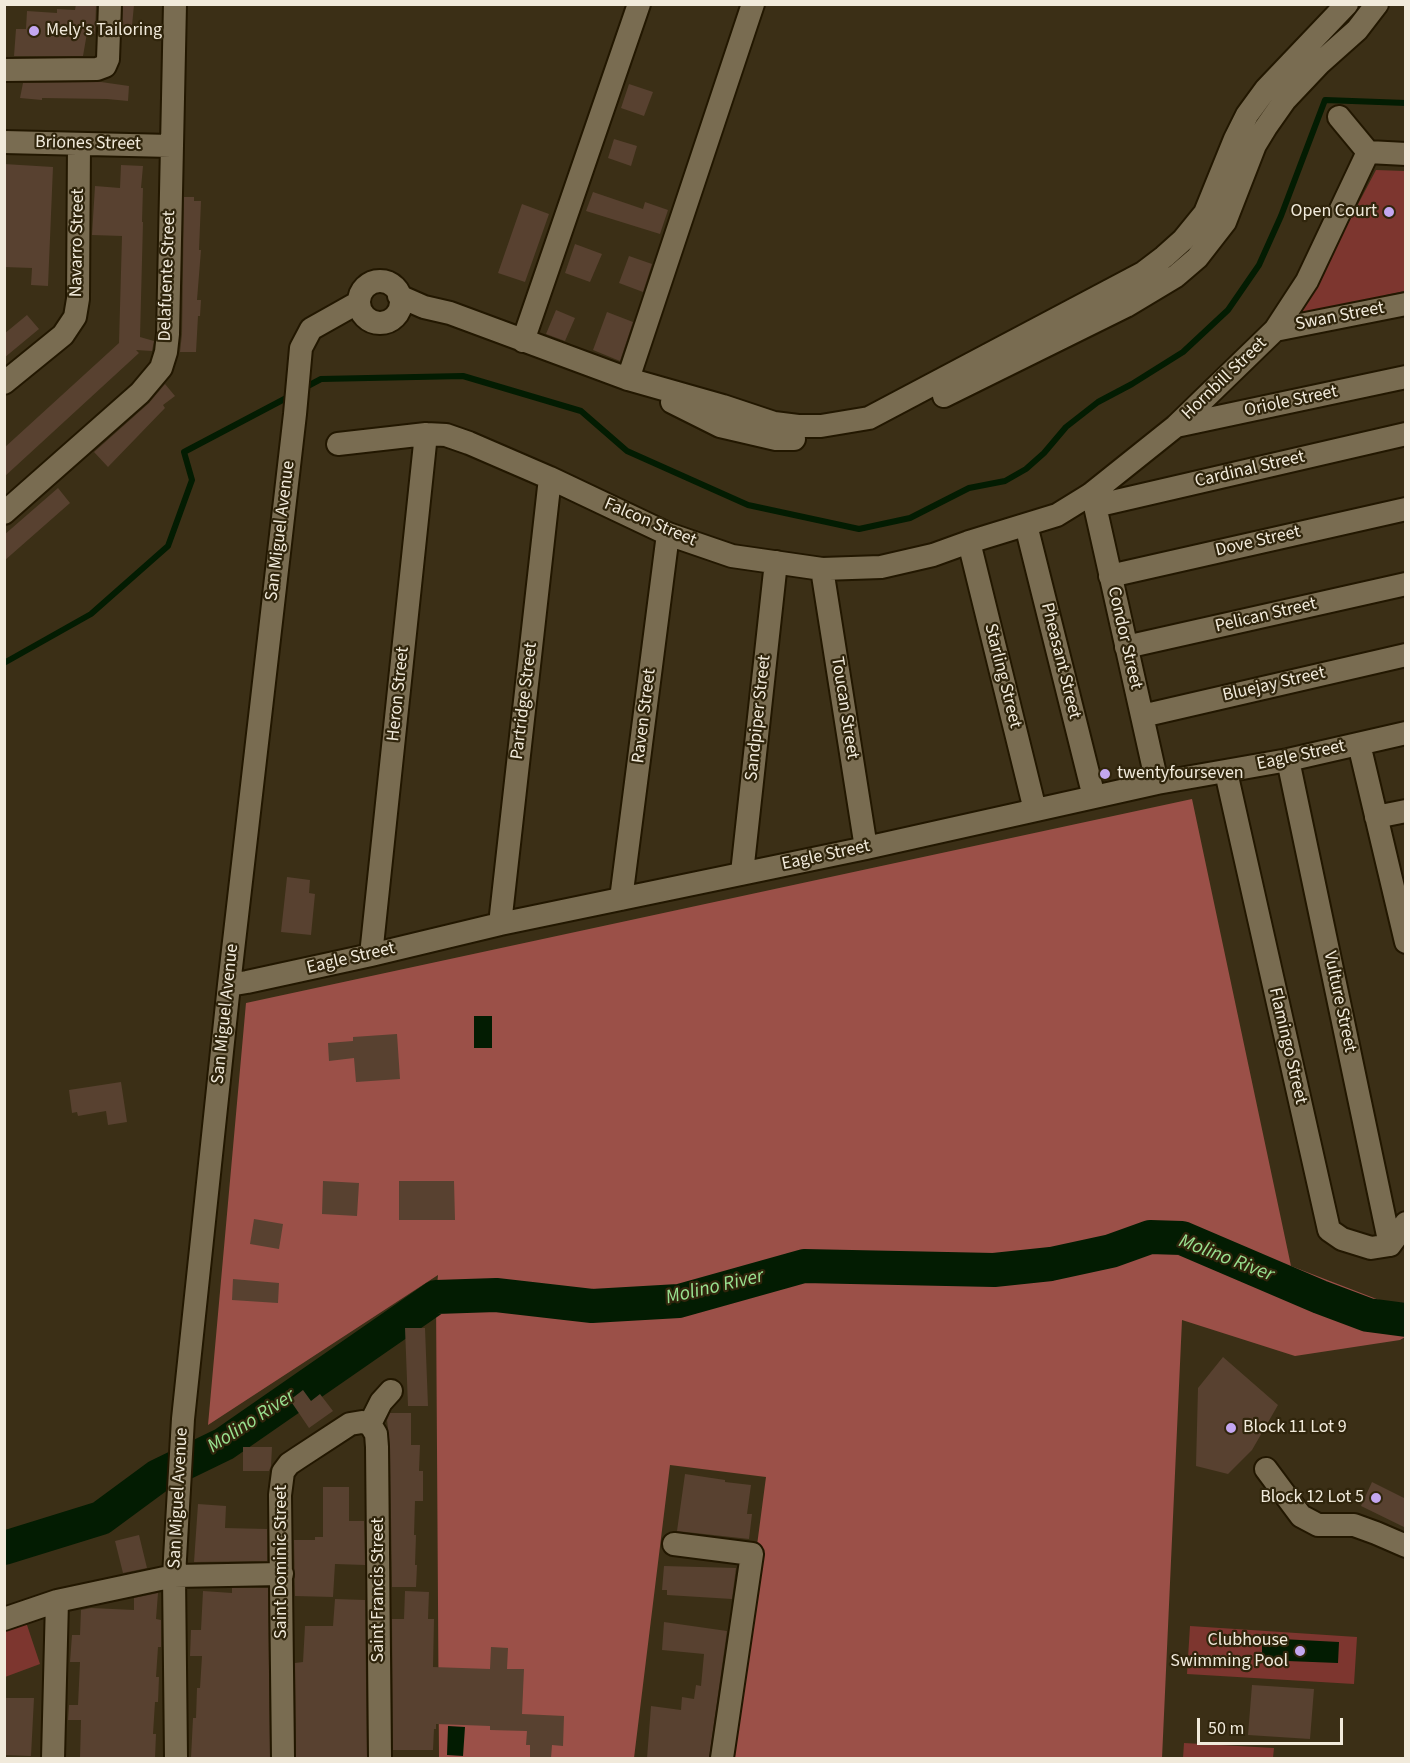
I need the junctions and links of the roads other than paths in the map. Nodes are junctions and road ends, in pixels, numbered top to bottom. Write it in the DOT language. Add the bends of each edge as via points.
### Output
graph roads {
  1 [pos="110,4"];
  2 [pos="174,4"];
  3 [pos="639,4"];
  4 [pos="753,4"];
  5 [pos="1347,4"];
  6 [pos="1377,4"];
  7 [pos="4,70"];
  8 [pos="1339,117"];
  9 [pos="4,142"];
  10 [pos="79,144"];
  11 [pos="171,146"];
  12 [pos="1368,152"];
  13 [pos="1406,154"];
  14 [pos="359,302"];
  15 [pos="1406,304"];
  16 [pos="397,306"];
  17 [pos="1275,330"];
  18 [pos="523,341"];
  19 [pos="628,379"];
  20 [pos="1404,381"];
  21 [pos="4,383"];
  22 [pos="1176,426"];
  23 [pos="426,434"];
  24 [pos="1406,434"];
  25 [pos="338,444"];
  26 [pos="550,478"];
  27 [pos="1093,500"];
  28 [pos="1406,509"];
  29 [pos="4,513"];
  30 [pos="1026,525"];
  31 [pos="668,534"];
  32 [pos="969,542"];
  33 [pos="776,562"];
  34 [pos="822,569"];
  35 [pos="1110,576"];
  36 [pos="1406,584"];
  37 [pos="1126,647"];
  38 [pos="1406,655"];
  39 [pos="1142,716"];
  40 [pos="1406,733"];
  41 [pos="1359,744"];
  42 [pos="1288,760"];
  43 [pos="1226,772"];
  44 [pos="1157,783"];
  45 [pos="1094,796"];
  46 [pos="1035,810"];
  47 [pos="1406,810"];
  48 [pos="1376,817"];
  49 [pos="866,848"];
  50 [pos="742,873"];
  51 [pos="1399,888"];
  52 [pos="621,899"];
  53 [pos="500,924"];
  54 [pos="1406,942"];
  55 [pos="372,955"];
  56 [pos="238,983"];
  57 [pos="1406,1223"];
  58 [pos="1390,1245"];
  59 [pos="391,1390"];
  60 [pos="370,1424"];
  61 [pos="1266,1469"];
  62 [pos="674,1544"];
  63 [pos="1406,1546"];
  64 [pos="282,1574"];
  65 [pos="174,1576"];
  66 [pos="57,1601"];
  67 [pos="4,1619"];
  68 [pos="53,1758"];
  69 [pos="176,1758"];
  70 [pos="283,1758"];
  71 [pos="380,1758"];
  72 [pos="722,1758"];
  1 -- 7 [label="street" via="105,66"];
  2 -- 11 [label="street, Delafuente Street"];
  3 -- 18 [label="street"];
  4 -- 19 [label="street"];
  5 -- 19 [label="street" via="1266,89 1247,115 1205,213 1164,257 1143,273 869,418 821,426 774,423"];
  6 -- 19 [label="street" via="1357,30 1285,100 1255,145 1225,222 1197,258 1176,276 1126,306 878,429 842,439 776,439 720,426"];
  8 -- 12 [label="street"];
  9 -- 10 [label="street, Briones Street"];
  10 -- 11 [label="street, Briones Street"];
  10 -- 21 [label="street, Navarro Street" via="75,317 63,335"];
  11 -- 29 [label="street, Delafuente Street" via="168,334 161,368 141,393"];
  12 -- 13 [label="street"];
  12 -- 17 [label="street, Hornbill Street" via="1307,281"];
  14 -- 16 [label="street" via="363,315 375,323 389,321"];
  14 -- 16 [label="street" via="364,288 384,282 396,289"];
  14 -- 56 [label="street, San Miguel Avenue" via="311,329 301,348"];
  15 -- 17 [label="street, Swan Street"];
  16 -- 18 [label="street" via="447,328"];
  17 -- 22 [label="street, Hornbill Street"];
  18 -- 19 [label="street"];
  20 -- 22 [label="street, Oriole Street"];
  22 -- 27 [label="street, Hornbill Street"];
  23 -- 25 [label="street, Falcon Street"];
  23 -- 26 [label="street, Falcon Street" via="446,435 469,443"];
  23 -- 55 [label="street, Heron Street"];
  24 -- 27 [label="street, Cardinal Street"];
  26 -- 31 [label="street, Falcon Street"];
  26 -- 53 [label="street, Partridge Street"];
  27 -- 30 [label="street, Hornbill Street"];
  27 -- 35 [label="street, Condor Street"];
  28 -- 35 [label="street, Dove Street"];
  30 -- 32 [label="street, Hornbill Street"];
  30 -- 45 [label="street, Pheasant Street"];
  31 -- 33 [label="street, Falcon Street" via="732,556"];
  31 -- 52 [label="street, Raven Street"];
  32 -- 34 [label="street, Falcon Street" via="881,567"];
  32 -- 46 [label="street, Starling Street"];
  33 -- 34 [label="street, Falcon Street"];
  33 -- 50 [label="street, Sandpiper Street"];
  34 -- 49 [label="street, Toucan Street"];
  35 -- 37 [label="street, Condor Street"];
  36 -- 37 [label="street, Pelican Street"];
  37 -- 39 [label="street, Condor Street"];
  38 -- 39 [label="street, Bluejay Street"];
  39 -- 44 [label="street, Condor Street"];
  40 -- 41 [label="street, Eagle Street"];
  41 -- 42 [label="street, Eagle Street"];
  41 -- 48 [label="street"];
  42 -- 43 [label="street, Eagle Street"];
  42 -- 58 [label="street, Vulture Street"];
  43 -- 44 [label="street, Eagle Street"];
  43 -- 58 [label="street, Flamingo Street" via="1329,1230 1341,1239 1371,1248"];
  44 -- 45 [label="street, Eagle Street"];
  45 -- 46 [label="street, Eagle Street"];
  46 -- 49 [label="street, Eagle Street"];
  47 -- 48 [label="street"];
  48 -- 51 [label="street"];
  49 -- 50 [label="street, Eagle Street"];
  50 -- 52 [label="street, Eagle Street"];
  51 -- 54 [label="street"];
  52 -- 53 [label="street, Eagle Street"];
  53 -- 55 [label="street, Eagle Street"];
  55 -- 56 [label="street, Eagle Street"];
  56 -- 65 [label="street, San Miguel Avenue" via="183,1419"];
  57 -- 58 [label="street"];
  59 -- 60 [label="street"];
  60 -- 64 [label="street, Saint Dominic Street" via="350,1424 289,1464 283,1472"];
  60 -- 71 [label="street, Saint Francis Street" via="377,1447"];
  61 -- 63 [label="street" via="1301,1516 1318,1525 1354,1525"];
  62 -- 72 [label="street" via="752,1554"];
  64 -- 65 [label="street"];
  64 -- 70 [label="street, Saint Dominic Street"];
  65 -- 66 [label="street"];
  65 -- 69 [label="street, San Miguel Avenue"];
  66 -- 67 [label="street"];
  66 -- 68 [label="street"];
}
